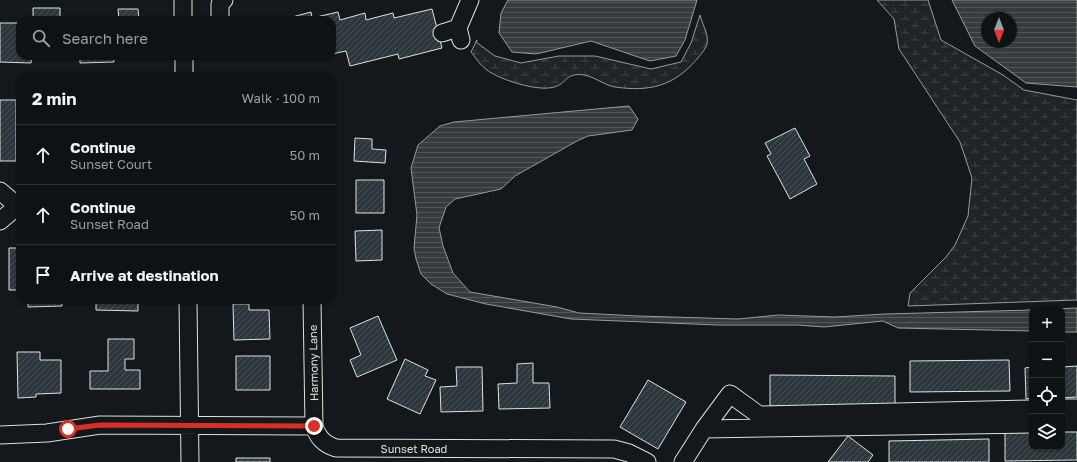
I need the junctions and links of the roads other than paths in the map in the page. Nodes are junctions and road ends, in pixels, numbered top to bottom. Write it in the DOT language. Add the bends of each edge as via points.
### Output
graph roads {
  1 [pos="183,0"];
  2 [pos="224,0"];
  3 [pos="470,0"];
  4 [pos="183,16"];
  5 [pos="220,16"];
  6 [pos="454,34"];
  7 [pos="184,60"];
  8 [pos="184,72"];
  9 [pos="0,192"];
  10 [pos="16,204"];
  11 [pos="16,208"];
  12 [pos="0,221"];
  13 [pos="188,304"];
  14 [pos="312,304"];
  15 [pos="1065,408"];
  16 [pos="1077,408"];
  17 [pos="1029,409"];
  18 [pos="1065,423"];
  19 [pos="1077,423"];
  20 [pos="1029,424"];
  21 [pos="190,426"];
  22 [pos="314,426"];
  23 [pos="704,429"];
  24 [pos="0,435"];
  25 [pos="190,462"];
  26 [pos="647,462"];
  27 [pos="683,462"];
  1 -- 4 [label="street"];
  2 -- 5 [label="street" via="220,4"];
  3 -- 6 [label="street"];
  7 -- 8 [label="street"];
  9 -- 10 [label="street"];
  11 -- 12 [label="street"];
  13 -- 21 [label="street"];
  14 -- 22 [label="street, Harmony Lane"];
  15 -- 16 [label="street"];
  17 -- 23 [label="street" via="759,415 730,394"];
  18 -- 19 [label="street"];
  20 -- 23 [label="street"];
  21 -- 22 [label="street"];
  21 -- 24 [label="street" via="100,425 47,434"];
  21 -- 25 [label="street"];
  22 -- 26 [label="street, Sunset Road" via="317,436 336,448 614,449"];
  23 -- 27 [label="street"];
}
